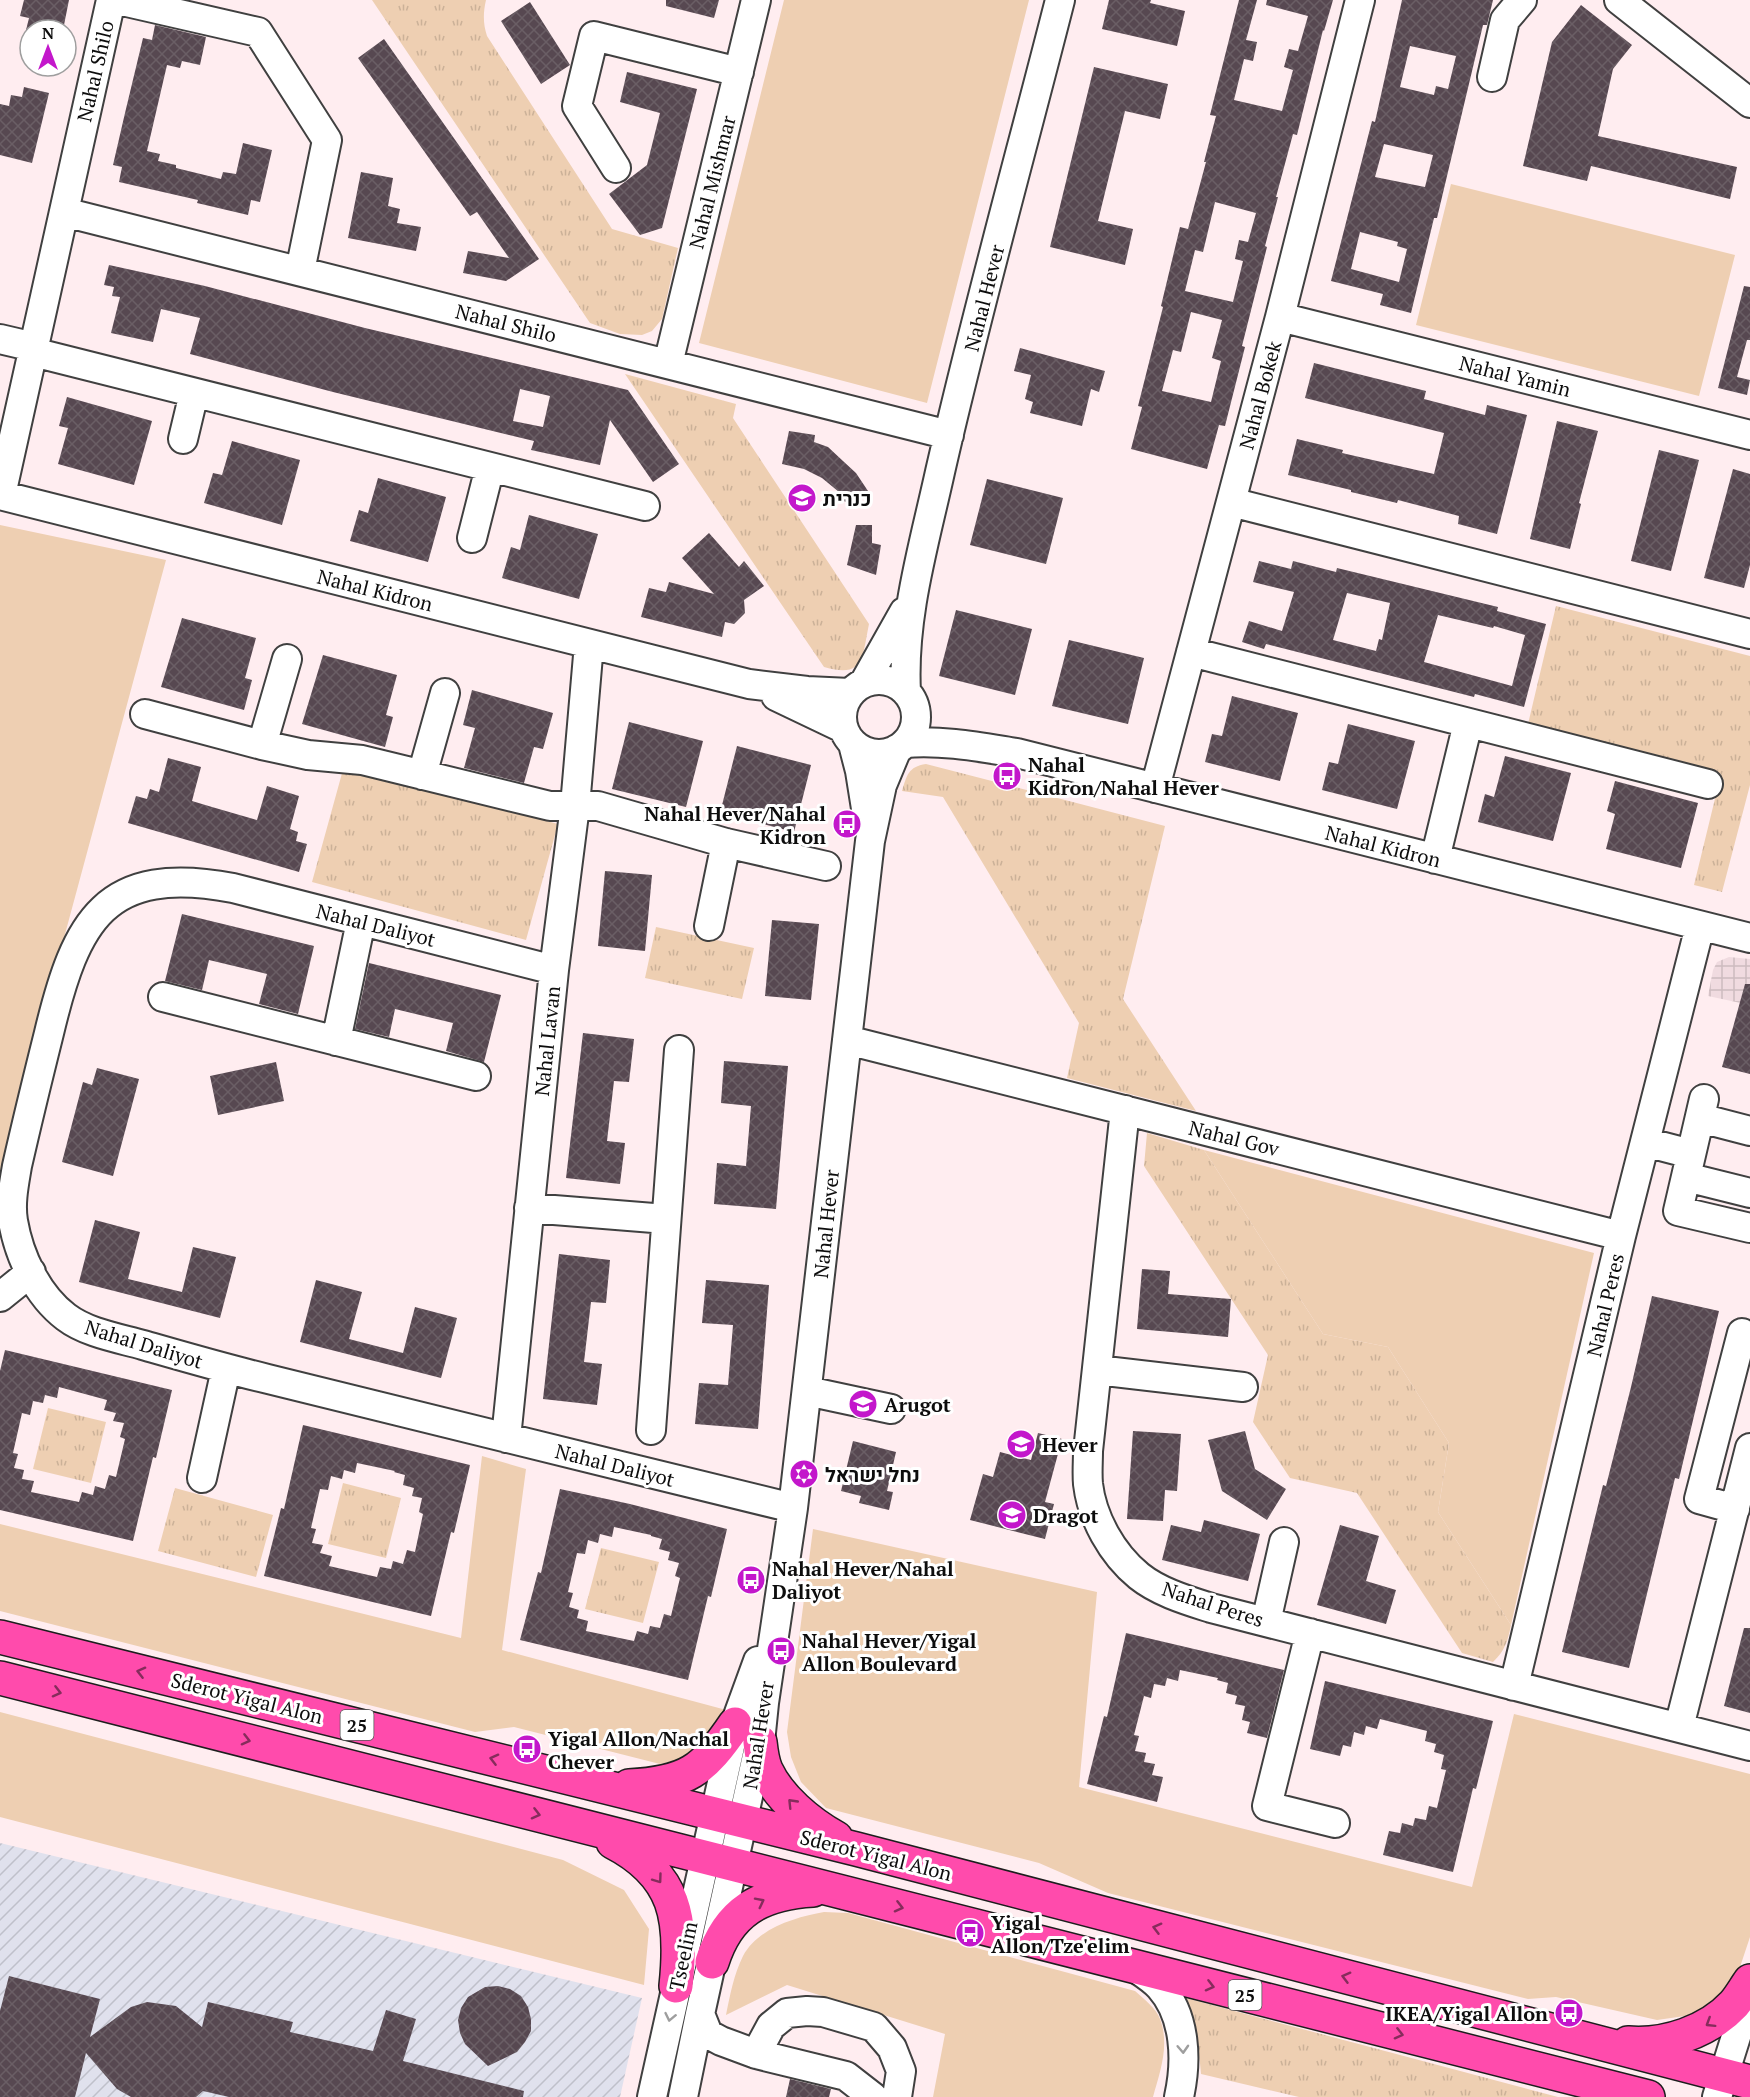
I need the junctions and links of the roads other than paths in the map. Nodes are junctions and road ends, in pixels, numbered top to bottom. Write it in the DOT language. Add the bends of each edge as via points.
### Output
graph roads {
  1 [pos="111,0"];
  2 [pos="118,0"];
  3 [pos="756,0"];
  4 [pos="1060,0"];
  5 [pos="1360,0"];
  6 [pos="1522,0"];
  7 [pos="1619,0"];
  8 [pos="739,72"];
  9 [pos="1492,77"];
  10 [pos="1750,103"];
  11 [pos="616,168"];
  12 [pos="64,212"];
  13 [pos="300,271"];
  14 [pos="1280,317"];
  15 [pos="0,339"];
  16 [pos="33,350"];
  17 [pos="668,364"];
  18 [pos="194,393"];
  19 [pos="949,435"];
  20 [pos="1750,435"];
  21 [pos="183,439"];
  22 [pos="490,467"];
  23 [pos="0,495"];
  24 [pos="1231,502"];
  25 [pos="645,506"];
  26 [pos="472,538"];
  27 [pos="912,597"];
  28 [pos="1750,634"];
  29 [pos="589,644"];
  30 [pos="1191,652"];
  31 [pos="287,659"];
  32 [pos="749,684"];
  33 [pos="857,688"];
  34 [pos="445,693"];
  35 [pos="910,700"];
  36 [pos="145,714"];
  37 [pos="1468,723"];
  38 [pos="848,736"];
  39 [pos="262,745"];
  40 [pos="901,746"];
  41 [pos="1017,753"];
  42 [pos="422,775"];
  43 [pos="1708,784"];
  44 [pos="1155,788"];
  45 [pos="575,806"];
  46 [pos="870,842"];
  47 [pos="726,843"];
  48 [pos="1436,859"];
  49 [pos="826,866"];
  50 [pos="361,921"];
  51 [pos="709,926"];
  52 [pos="1700,926"];
  53 [pos="1750,938"];
  54 [pos="554,970"];
  55 [pos="163,997"];
  56 [pos="847,1040"];
  57 [pos="336,1041"];
  58 [pos="679,1050"];
  59 [pos="476,1076"];
  60 [pos="1125,1110"];
  61 [pos="1750,1131"];
  62 [pos="1645,1143"];
  63 [pos="1689,1165"];
  64 [pos="1750,1194"];
  65 [pos="530,1208"];
  66 [pos="666,1219"];
  67 [pos="1750,1228"];
  68 [pos="1621,1236"];
  69 [pos="30,1272"];
  70 [pos="0,1297"];
  71 [pos="1742,1333"];
  72 [pos="226,1369"];
  73 [pos="1097,1370"];
  74 [pos="1243,1387"];
  75 [pos="807,1391"];
  76 [pos="891,1409"];
  77 [pos="651,1430"];
  78 [pos="506,1438"];
  79 [pos="1750,1448"];
  80 [pos="202,1478"];
  81 [pos="793,1508"];
  82 [pos="1735,1509"];
  83 [pos="1284,1542"];
  84 [pos="1266,1622"];
  85 [pos="1310,1633"];
  86 [pos="0,1637"];
  87 [pos="0,1678"];
  88 [pos="1514,1686"];
  89 [pos="1679,1727"];
  90 [pos="747,1733"];
  91 [pos="1750,1746"];
  92 [pos="601,1785"];
  93 [pos="729,1817"];
  94 [pos="1335,1823"];
  95 [pos="576,1824"];
  96 [pos="856,1849"];
  97 [pos="719,1861"];
  98 [pos="842,1893"];
  99 [pos="712,1962"];
  100 [pos="1134,1967"];
  101 [pos="1750,1981"];
  102 [pos="676,1986"];
  103 [pos="1750,1992"];
  104 [pos="700,2014"];
  105 [pos="1585,2039"];
  106 [pos="756,2054"];
  107 [pos="689,2069"];
  108 [pos="1571,2078"];
  109 [pos="1730,2085"];
  110 [pos="652,2097"];
  111 [pos="683,2097"];
  112 [pos="693,2097"];
  113 [pos="873,2097"];
  114 [pos="897,2097"];
  115 [pos="1179,2097"];
  116 [pos="1602,2097"];
  117 [pos="1648,2097"];
  1 -- 12 [label="street, Nahal Shilo"];
  2 -- 13 [label="street" via="258,32 327,140"];
  3 -- 8 [label="street, Nahal Mishmar"];
  4 -- 19 [label="street, Nahal Hever"];
  5 -- 14 [label="street, Nahal Bokek"];
  6 -- 9 [label="street" via="1505,20"];
  7 -- 10 [label="street"];
  8 -- 11 [label="street" via="594,36 577,106"];
  8 -- 17 [label="street, Nahal Mishmar"];
  12 -- 13 [label="street, Nahal Shilo"];
  12 -- 16 [label="street, Nahal Shilo"];
  13 -- 17 [label="street, Nahal Shilo"];
  14 -- 20 [label="street, Nahal Yamin"];
  14 -- 24 [label="street, Nahal Bokek"];
  15 -- 16 [label="street"];
  16 -- 18 [label="street"];
  16 -- 23 [label="street, Nahal Shilo"];
  17 -- 19 [label="street, Nahal Shilo"];
  18 -- 21 [label="street"];
  18 -- 22 [label="street"];
  19 -- 27 [label="street, Nahal Hever"];
  22 -- 25 [label="street"];
  22 -- 26 [label="street"];
  23 -- 29 [label="street, Nahal Kidron"];
  24 -- 28 [label="street"];
  24 -- 30 [label="street, Nahal Bokek"];
  27 -- 33 [label="street, Nahal Hever"];
  27 -- 35 [label="street, Nahal Hever" via="905,638"];
  29 -- 32 [label="street, Nahal Kidron"];
  29 -- 45 [label="street, Nahal Lavan"];
  30 -- 37 [label="street"];
  30 -- 44 [label="street, Nahal Bokek"];
  31 -- 39 [label="street"];
  32 -- 33 [label="street, Nahal Kidron" via="807,692"];
  32 -- 38 [label="street, Nahal Kidron"];
  33 -- 35 [label="street" via="873,680 890,682"];
  33 -- 38 [label="street" via="843,708"];
  34 -- 42 [label="street"];
  35 -- 40 [label="street" via="914,727"];
  35 -- 41 [label="street, Nahal Kidron" via="950,725"];
  36 -- 39 [label="street"];
  37 -- 43 [label="street"];
  37 -- 48 [label="street"];
  38 -- 40 [label="street" via="861,749 879,754"];
  38 -- 46 [label="street, Nahal Hever" via="866,801"];
  39 -- 42 [label="street" via="308,755 362,760"];
  40 -- 41 [label="street, Nahal Kidron" via="928,741"];
  40 -- 46 [label="street, Nahal Hever" via="882,785"];
  41 -- 44 [label="street, Nahal Kidron"];
  42 -- 45 [label="street" via="550,806"];
  44 -- 48 [label="street, Nahal Kidron"];
  45 -- 47 [label="street" via="597,806"];
  45 -- 54 [label="street, Nahal Lavan"];
  46 -- 56 [label="street, Nahal Hever"];
  47 -- 49 [label="street"];
  47 -- 51 [label="street"];
  48 -- 52 [label="street, Nahal Kidron"];
  50 -- 54 [label="street, Nahal Daliyot"];
  50 -- 57 [label="street"];
  50 -- 69 [label="street, Nahal Daliyot" via="233,888 181,881 135,890 115,899 94,917 80,938 60,985 17,1166 13,1220"];
  52 -- 53 [label="street, Nahal Kidron"];
  52 -- 62 [label="street, Nahal Peres"];
  54 -- 65 [label="street, Nahal Lavan"];
  55 -- 57 [label="street"];
  56 -- 60 [label="street, Nahal Gov"];
  56 -- 75 [label="street, Nahal Hever"];
  57 -- 59 [label="street"];
  58 -- 66 [label="street"];
  60 -- 68 [label="street, Nahal Gov"];
  60 -- 73 [label="street, Nahal Peres"];
  61 -- 63 [label="street" via="1702,1109"];
  62 -- 63 [label="street"];
  62 -- 68 [label="street, Nahal Peres"];
  63 -- 64 [label="street"];
  63 -- 67 [label="street" via="1678,1211"];
  65 -- 66 [label="street"];
  65 -- 78 [label="street, Nahal Lavan"];
  66 -- 77 [label="street"];
  68 -- 88 [label="street, Nahal Peres"];
  69 -- 70 [label="street"];
  69 -- 72 [label="street, Nahal Daliyot" via="54,1306 82,1327"];
  71 -- 82 [label="street" via="1699,1499"];
  72 -- 78 [label="street, Nahal Daliyot"];
  72 -- 80 [label="street"];
  73 -- 74 [label="street"];
  73 -- 84 [label="street, Nahal Peres" via="1088,1484 1094,1512 1106,1537 1121,1559 1160,1589"];
  75 -- 76 [label="street"];
  75 -- 81 [label="street, Nahal Hever"];
  78 -- 81 [label="street, Nahal Daliyot"];
  79 -- 82 [label="street"];
  81 -- 90 [label="street, Nahal Hever" via="778,1605"];
  82 -- 89 [label="street"];
  83 -- 84 [label="street"];
  84 -- 85 [label="street, Nahal Peres"];
  85 -- 88 [label="street, Nahal Peres"];
  85 -- 94 [label="street" via="1267,1806"];
  92 -- 86 [label="highway, Sderot Yigal Alon / 25, one-way"];
  87 -- 95 [label="highway, Sderot Yigal Alon / 25, one-way"];
  88 -- 89 [label="street, Nahal Peres"];
  89 -- 91 [label="street, Nahal Peres"];
  90 -- 92 [label="highway" via="689,1774 661,1784"];
  90 -- 93 [label="street, Nahal Hever"];
  96 -- 90 [label="highway, one-way" via="811,1822 786,1798"];
  92 -- 93 [label="highway, Sderot Yigal Alon / 25"];
  93 -- 96 [label="highway, Sderot Yigal Alon / 25"];
  93 -- 97 [label="street, Nahal Hever"];
  95 -- 97 [label="highway, Sderot Yigal Alon / 25"];
  95 -- 102 [label="highway, one-way" via="636,1856 663,1885 678,1925"];
  105 -- 96 [label="highway, Sderot Yigal Alon / 25, one-way"];
  97 -- 98 [label="highway, Sderot Yigal Alon / 25"];
  97 -- 99 [label="street, Tseelim"];
  97 -- 102 [label="street, Tseelim"];
  99 -- 98 [label="highway, one-way" via="725,1931 736,1918 764,1899 798,1891"];
  98 -- 100 [label="highway, Sderot Yigal Alon / 25, one-way"];
  99 -- 104 [label="street, Tseelim"];
  100 -- 108 [label="highway, Sderot Yigal Alon / 25, one-way"];
  100 -- 115 [label="street, one-way" via="1158,1985 1177,2014 1184,2067"];
  101 -- 105 [label="highway, one-way" via="1735,2003 1698,2030 1643,2044"];
  102 -- 110 [label="street, Tseelim, one-way"];
  103 -- 109 [label="street"];
  104 -- 106 [label="street" via="708,2034"];
  104 -- 107 [label="street, Tseelim"];
  105 -- 109 [label="highway, Sderot Yigal Alon / 25"];
  106 -- 113 [label="street" via="846,2076"];
  106 -- 114 [label="street" via="771,2026 787,2013 823,2012 874,2027 892,2048 901,2071"];
  107 -- 111 [label="street, Tseelim"];
  107 -- 112 [label="street"];
  108 -- 116 [label="highway"];
  108 -- 117 [label="highway, Sderot Yigal Alon / 25"];
}
